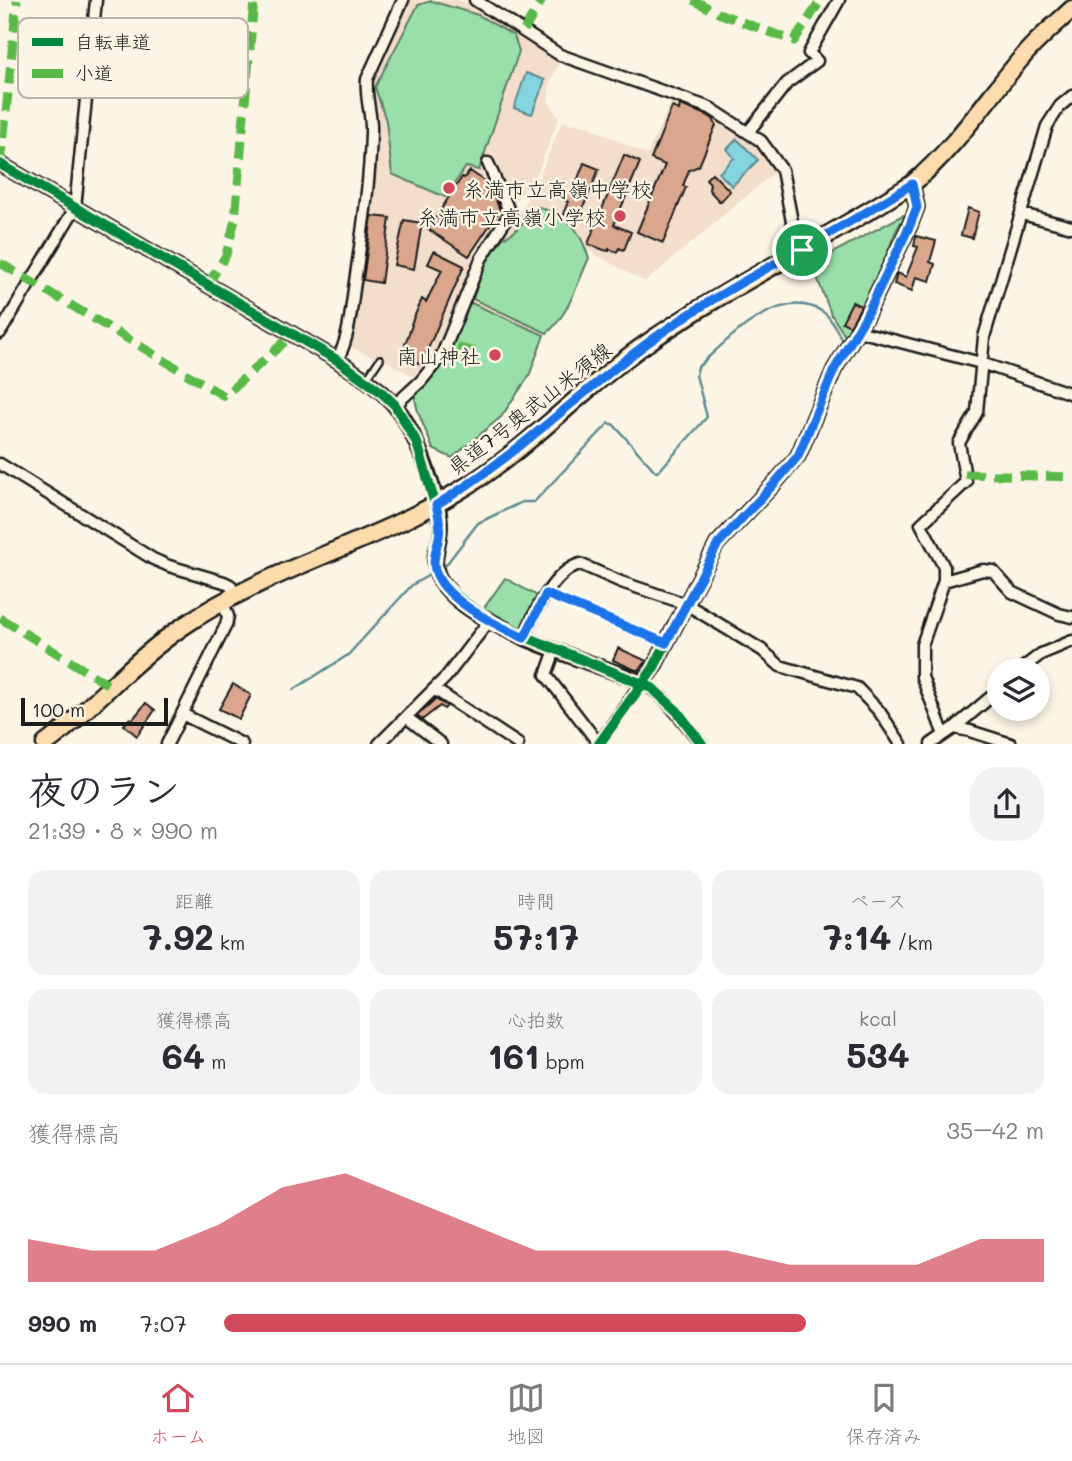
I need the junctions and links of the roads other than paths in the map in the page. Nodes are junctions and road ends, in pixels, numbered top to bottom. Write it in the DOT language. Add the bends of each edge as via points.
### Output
graph roads {
  1 [pos="96,0"];
  2 [pos="403,0"];
  3 [pos="475,0"];
  4 [pos="839,0"];
  5 [pos="1069,0"];
  6 [pos="1072,8"];
  7 [pos="94,18"];
  8 [pos="1072,96"];
  9 [pos="86,98"];
  10 [pos="749,131"];
  11 [pos="488,163"];
  12 [pos="0,164"];
  13 [pos="912,184"];
  14 [pos="75,208"];
  15 [pos="1022,214"];
  16 [pos="1072,227"];
  17 [pos="802,250"];
  18 [pos="858,331"];
  19 [pos="0,333"];
  20 [pos="380,359"];
  21 [pos="337,360"];
  22 [pos="981,363"];
  23 [pos="366,381"];
  24 [pos="1072,394"];
  25 [pos="395,405"];
  26 [pos="0,464"];
  27 [pos="436,505"];
  28 [pos="944,581"];
  29 [pos="546,594"];
  30 [pos="230,599"];
  31 [pos="686,604"];
  32 [pos="1072,617"];
  33 [pos="489,621"];
  34 [pos="524,638"];
  35 [pos="1072,641"];
  36 [pos="666,643"];
  37 [pos="555,650"];
  38 [pos="1036,658"];
  39 [pos="642,682"];
  40 [pos="435,690"];
  41 [pos="987,700"];
  42 [pos="182,714"];
  43 [pos="406,717"];
  44 [pos="954,728"];
  45 [pos="944,735"];
  46 [pos="45,744"];
  47 [pos="167,744"];
  48 [pos="242,744"];
  49 [pos="379,744"];
  50 [pos="441,744"];
  51 [pos="518,744"];
  52 [pos="599,744"];
  53 [pos="702,744"];
  54 [pos="901,744"];
  55 [pos="931,744"];
  56 [pos="1011,744"];
  1 -- 7 [label="street"];
  2 -- 21 [label="street" via="367,79 372,129 368,175 353,297"];
  3 -- 10 [label="street" via="560,55 710,108"];
  4 -- 10 [label="street" via="809,53 817,61 787,83"];
  5 -- 6 [label="street"];
  6 -- 13 [label="main road, 県道7号奥武山米須線" via="1024,55 973,121"];
  8 -- 15 [label="street" via="1049,119"];
  9 -- 14 [label="street"];
  10 -- 17 [label="street" via="772,152 782,170 795,237"];
  11 -- 25 [label="street" via="510,213 481,259 442,355"];
  12 -- 14 [label="street"];
  13 -- 17 [label="main road, 県道7号奥武山米須線"];
  13 -- 18 [label="street" via="917,207"];
  14 -- 19 [label="street"];
  14 -- 21 [label="street"];
  15 -- 16 [label="street"];
  15 -- 22 [label="street" via="984,337"];
  17 -- 27 [label="main road, 県道7号奥武山米須線" via="673,325 615,367 498,466"];
  18 -- 22 [label="street"];
  18 -- 31 [label="street" via="834,370 798,456 718,544"];
  20 -- 23 [label="lane"];
  21 -- 23 [label="street"];
  22 -- 24 [label="street"];
  22 -- 28 [label="street" via="977,412 959,443 966,482 921,524 944,567"];
  23 -- 25 [label="street"];
  25 -- 27 [label="street" via="417,443"];
  26 -- 30 [label="street" via="153,559 230,585"];
  27 -- 30 [label="main road, 県道7号奥武山米須線"];
  27 -- 33 [label="street" via="440,526 434,568 441,582"];
  28 -- 32 [label="street" via="993,571 1012,592"];
  28 -- 45 [label="street" via="922,645 922,677"];
  29 -- 31 [label="street" via="571,567 580,564"];
  29 -- 34 [label="street"];
  29 -- 36 [label="lane"];
  30 -- 42 [label="street" via="226,625"];
  30 -- 46 [label="main road, 県道7号奥武山米須線" via="160,643"];
  31 -- 36 [label="street"];
  31 -- 54 [label="street" via="780,666 858,688"];
  33 -- 34 [label="street"];
  33 -- 40 [label="street"];
  34 -- 37 [label="street"];
  35 -- 38 [label="street"];
  36 -- 39 [label="street"];
  37 -- 39 [label="street"];
  37 -- 52 [label="street" via="546,675"];
  39 -- 52 [label="street"];
  39 -- 53 [label="street" via="671,704"];
  40 -- 43 [label="street"];
  40 -- 51 [label="street"];
  41 -- 44 [label="street"];
  42 -- 47 [label="street"];
  42 -- 48 [label="street"];
  43 -- 49 [label="street"];
  43 -- 50 [label="street"];
  44 -- 45 [label="street"];
  44 -- 56 [label="street"];
  45 -- 55 [label="street"];
}
